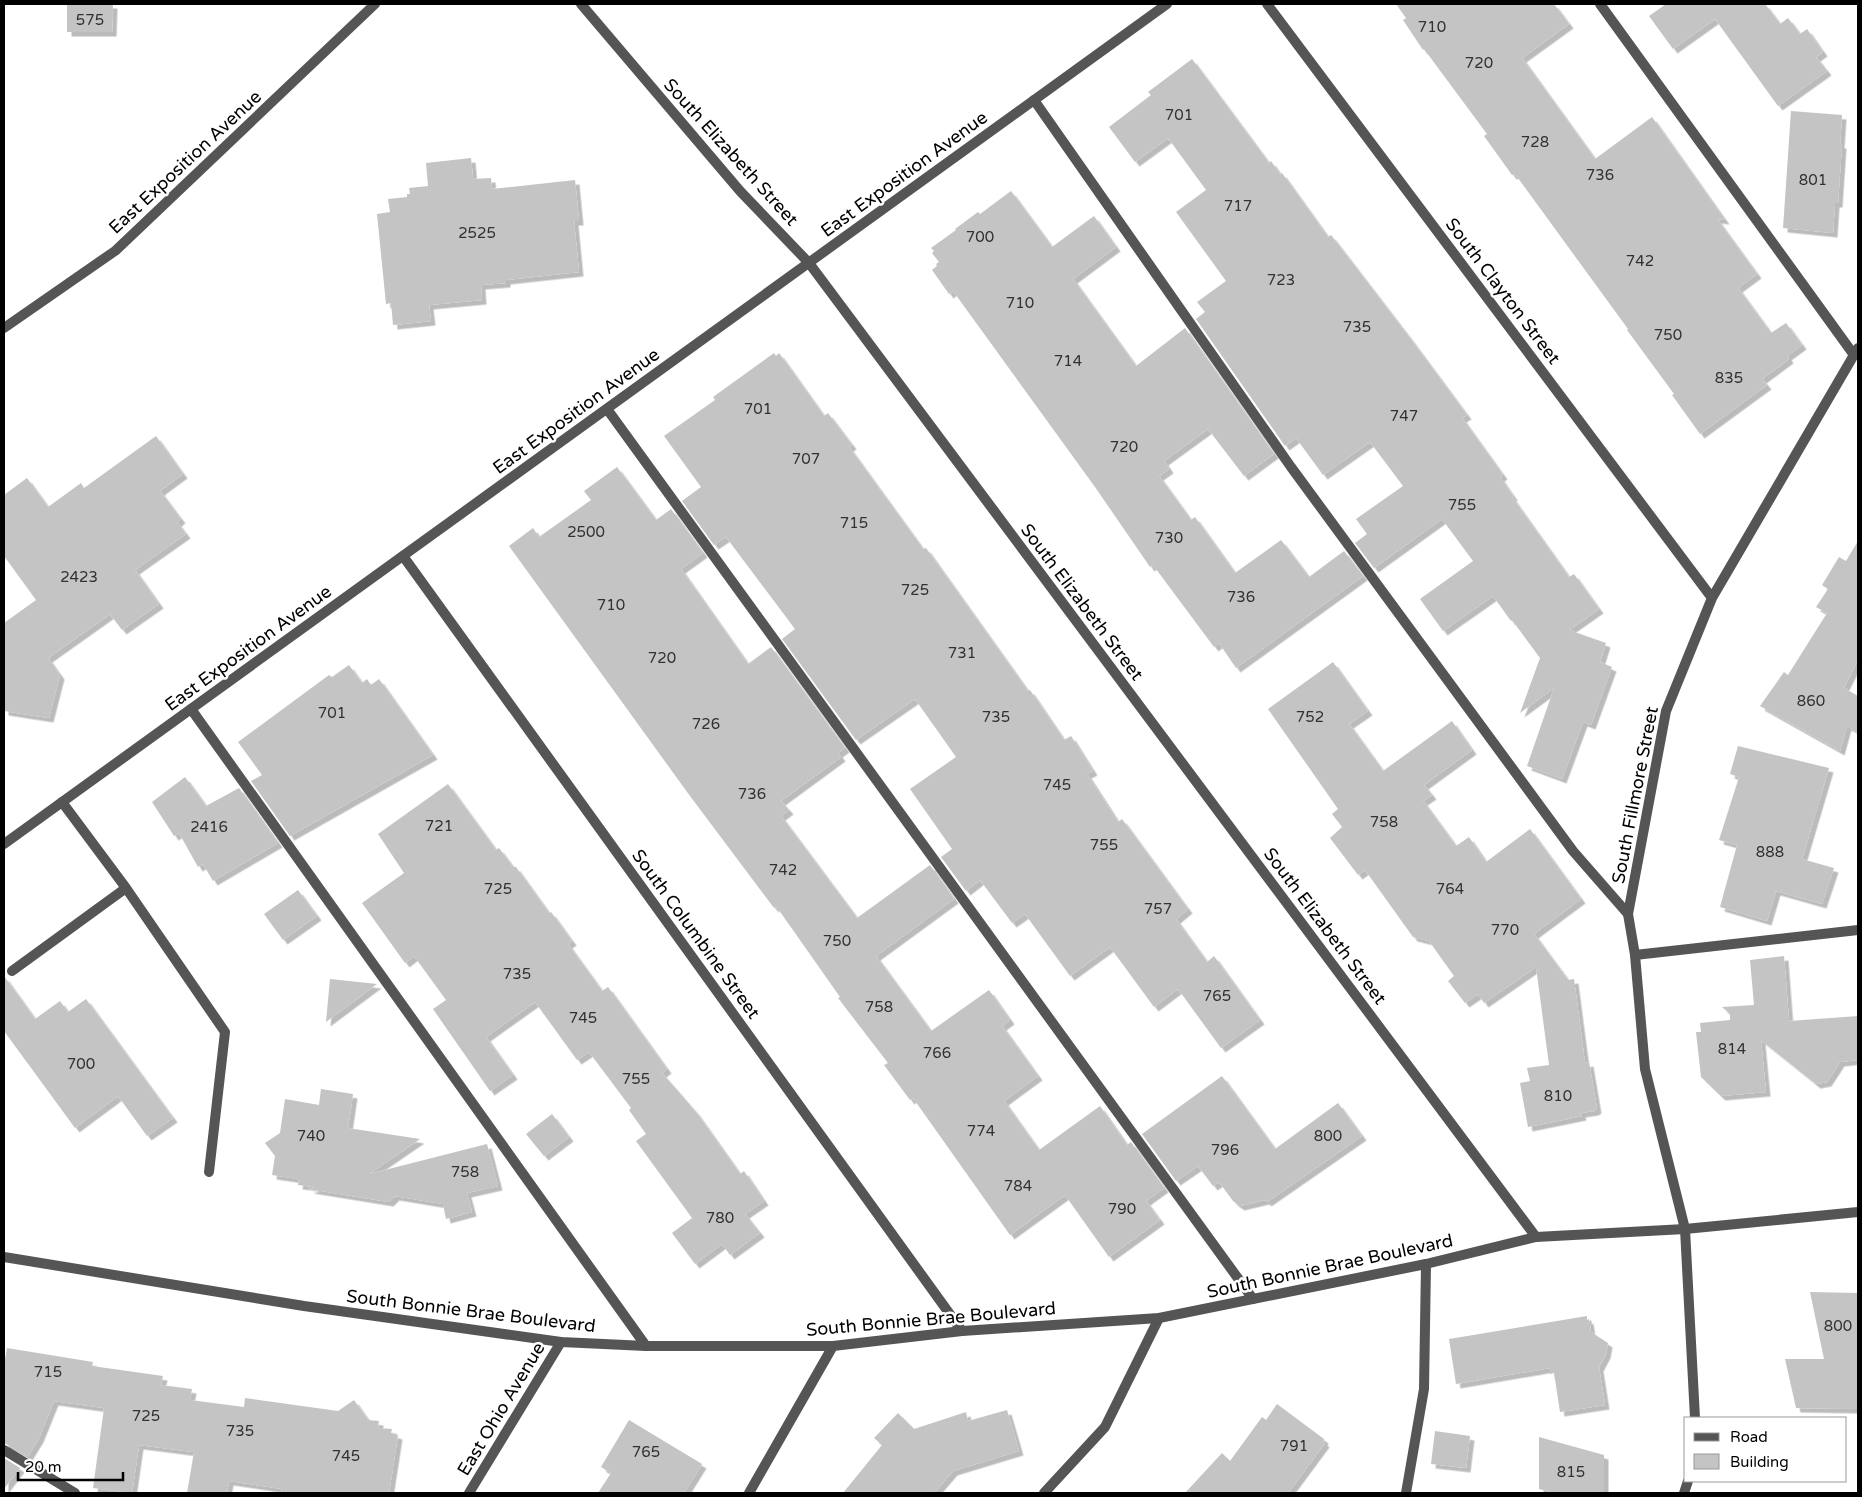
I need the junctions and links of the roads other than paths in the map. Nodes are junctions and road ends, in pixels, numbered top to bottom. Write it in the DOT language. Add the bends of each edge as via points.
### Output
graph roads {
  1 [pos="376,4"];
  2 [pos="581,4"];
  3 [pos="1167,4"];
  4 [pos="1267,4"];
  5 [pos="1600,4"];
  6 [pos="1034,100"];
  7 [pos="809,263"];
  8 [pos="4,328"];
  9 [pos="1856,351"];
  10 [pos="607,409"];
  11 [pos="403,556"];
  12 [pos="1712,598"];
  13 [pos="191,709"];
  14 [pos="62,802"];
  15 [pos="4,844"];
  16 [pos="126,888"];
  17 [pos="1628,914"];
  18 [pos="1858,930"];
  19 [pos="1635,955"];
  20 [pos="12,971"];
  21 [pos="209,1172"];
  22 [pos="1858,1212"];
  23 [pos="1685,1229"];
  24 [pos="1536,1237"];
  25 [pos="4,1257"];
  26 [pos="1426,1264"];
  27 [pos="1254,1299"];
  28 [pos="1159,1318"];
  29 [pos="962,1332"];
  30 [pos="561,1342"];
  31 [pos="646,1346"];
  32 [pos="833,1346"];
  33 [pos="1695,1417"];
  34 [pos="4,1450"];
  35 [pos="69,1492"];
  36 [pos="469,1493"];
  37 [pos="749,1493"];
  38 [pos="1044,1493"];
  39 [pos="1406,1493"];
  1 -- 8 [label="street, East Exposition Avenue" via="115,251"];
  2 -- 7 [label="street, South Elizabeth Street" via="740,191"];
  3 -- 6 [label="street, East Exposition Avenue"];
  4 -- 12 [label="street, South Clayton Street"];
  5 -- 9 [label="street"];
  6 -- 7 [label="street, East Exposition Avenue"];
  6 -- 17 [label="street" via="1291,468 1573,851"];
  7 -- 10 [label="street, East Exposition Avenue"];
  7 -- 24 [label="street, South Elizabeth Street"];
  9 -- 12 [label="street, South Fillmore Street"];
  10 -- 11 [label="street, East Exposition Avenue"];
  10 -- 27 [label="street"];
  11 -- 13 [label="street, East Exposition Avenue"];
  11 -- 29 [label="street, South Columbine Street"];
  12 -- 17 [label="street, South Fillmore Street" via="1666,711"];
  13 -- 14 [label="street, East Exposition Avenue"];
  13 -- 31 [label="street"];
  14 -- 15 [label="street, East Exposition Avenue"];
  14 -- 16 [label="street"];
  16 -- 20 [label="street"];
  16 -- 21 [label="street" via="225,1032"];
  17 -- 19 [label="street, South Fillmore Street"];
  18 -- 19 [label="street"];
  19 -- 23 [label="street, South Fillmore Street" via="1645,1068"];
  22 -- 23 [label="street, South Bonnie Brae Boulevard"];
  23 -- 24 [label="street, South Bonnie Brae Boulevard"];
  23 -- 33 [label="street"];
  24 -- 26 [label="street, South Bonnie Brae Boulevard"];
  25 -- 30 [label="street, South Bonnie Brae Boulevard" via="304,1306"];
  26 -- 27 [label="street, South Bonnie Brae Boulevard"];
  26 -- 39 [label="street" via="1424,1390"];
  27 -- 28 [label="street, South Bonnie Brae Boulevard"];
  28 -- 29 [label="street, South Bonnie Brae Boulevard"];
  28 -- 38 [label="street" via="1105,1428"];
  29 -- 32 [label="street, South Bonnie Brae Boulevard"];
  30 -- 31 [label="street, South Bonnie Brae Boulevard"];
  30 -- 36 [label="street, East Ohio Avenue"];
  31 -- 32 [label="street, South Bonnie Brae Boulevard"];
  32 -- 37 [label="street"];
  34 -- 35 [label="street"];
}
